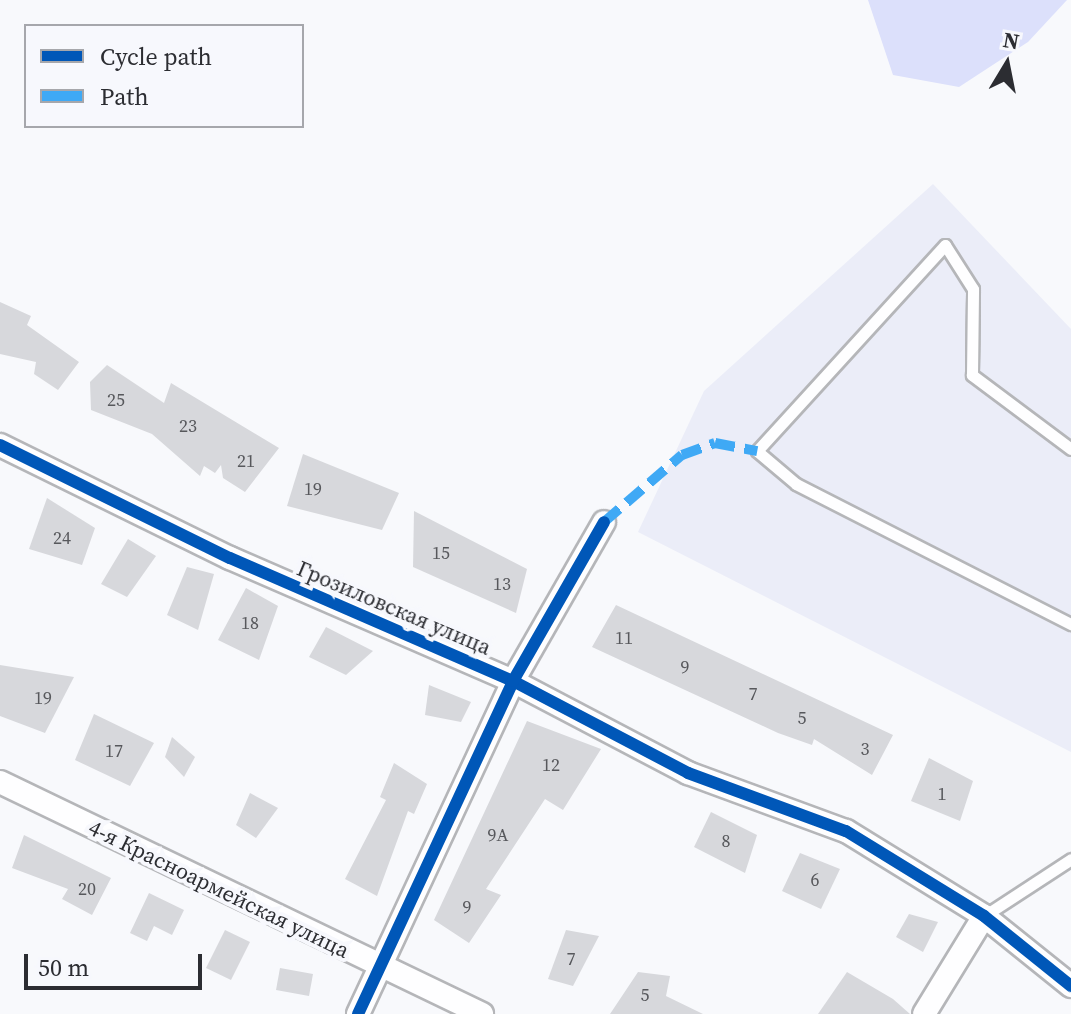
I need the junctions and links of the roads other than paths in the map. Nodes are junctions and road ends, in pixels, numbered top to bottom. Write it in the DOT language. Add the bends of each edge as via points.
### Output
graph roads {
  1 [pos="0,445"];
  2 [pos="1071,449"];
  3 [pos="604,522"];
  4 [pos="1071,624"];
  5 [pos="513,681"];
  6 [pos="0,782"];
  7 [pos="1071,859"];
  8 [pos="984,916"];
  9 [pos="380,968"];
  10 [pos="1071,986"];
  11 [pos="358,1014"];
  12 [pos="482,1014"];
  13 [pos="924,1014"];
  1 -- 5 [label="street, Грозиловская улица" via="243,565"];
  2 -- 4 [label="lane" via="972,375 973,289 945,245 757,451 796,484"];
  3 -- 5 [label="street"];
  5 -- 8 [label="street, Грозиловская улица" via="688,773 846,831"];
  5 -- 9 [label="street"];
  6 -- 9 [label="street, 4-я Красноармейская улица"];
  7 -- 8 [label="lane"];
  8 -- 10 [label="street, Грозиловская улица"];
  8 -- 13 [label="street"];
  9 -- 11 [label="street"];
  9 -- 12 [label="street, 4-я Красноармейская улица"];
}
